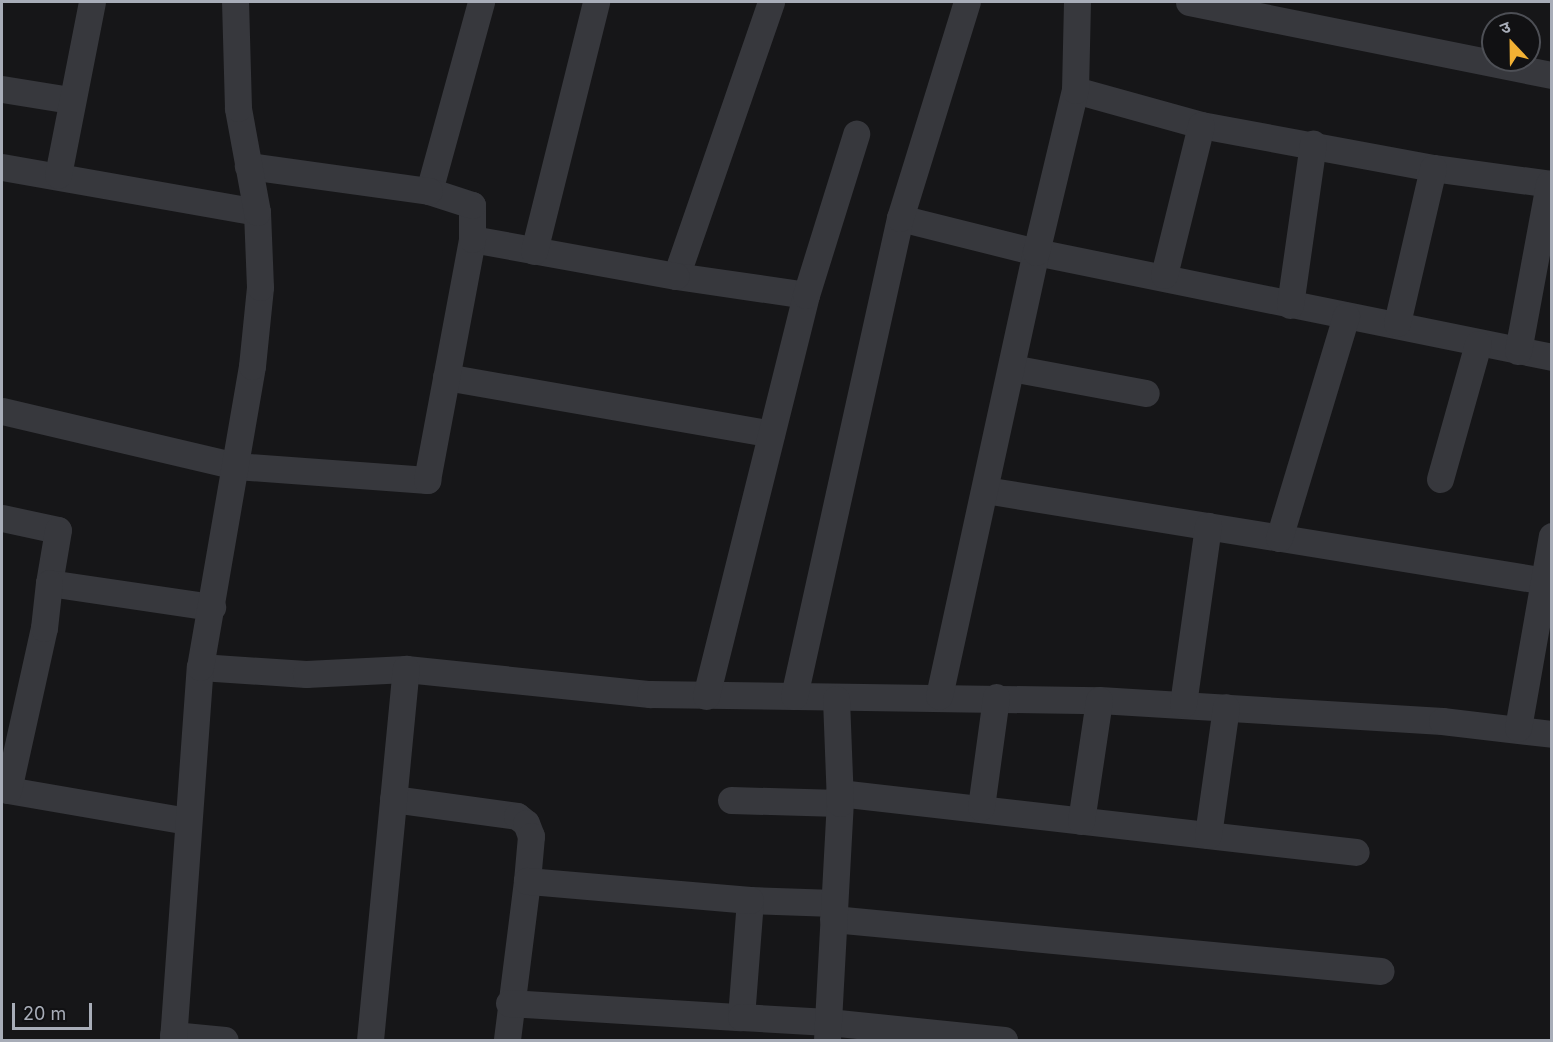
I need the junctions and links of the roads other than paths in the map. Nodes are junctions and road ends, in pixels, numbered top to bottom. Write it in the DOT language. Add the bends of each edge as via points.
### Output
graph roads {
  1 [pos="92,2"];
  2 [pos="235,2"];
  3 [pos="481,2"];
  4 [pos="593,2"];
  5 [pos="771,2"];
  6 [pos="967,2"];
  7 [pos="1077,2"];
  8 [pos="1189,2"];
  9 [pos="1551,75"];
  10 [pos="2,88"];
  11 [pos="1075,90"];
  12 [pos="70,100"];
  13 [pos="1201,125"];
  14 [pos="856,134"];
  15 [pos="1313,144"];
  16 [pos="248,166"];
  17 [pos="2,167"];
  18 [pos="1433,168"];
  19 [pos="58,175"];
  20 [pos="1550,184"];
  21 [pos="429,191"];
  22 [pos="257,212"];
  23 [pos="900,219"];
  24 [pos="472,239"];
  25 [pos="534,251"];
  26 [pos="1036,252"];
  27 [pos="1164,275"];
  28 [pos="676,276"];
  29 [pos="806,295"];
  30 [pos="1290,304"];
  31 [pos="1346,316"];
  32 [pos="1397,323"];
  33 [pos="1478,344"];
  34 [pos="1518,351"];
  35 [pos="1551,357"];
  36 [pos="1012,368"];
  37 [pos="446,377"];
  38 [pos="1146,393"];
  39 [pos="2,411"];
  40 [pos="771,434"];
  41 [pos="237,466"];
  42 [pos="1440,479"];
  43 [pos="985,490"];
  44 [pos="2,518"];
  45 [pos="1208,526"];
  46 [pos="1551,536"];
  47 [pos="1279,538"];
  48 [pos="1548,582"];
  49 [pos="49,583"];
  50 [pos="212,607"];
  51 [pos="200,667"];
  52 [pos="406,669"];
  53 [pos="706,696"];
  54 [pos="794,696"];
  55 [pos="939,696"];
  56 [pos="996,697"];
  57 [pos="836,699"];
  58 [pos="1098,700"];
  59 [pos="1183,704"];
  60 [pos="1226,707"];
  61 [pos="1518,728"];
  62 [pos="1551,734"];
  63 [pos="5,790"];
  64 [pos="840,798"];
  65 [pos="393,799"];
  66 [pos="731,800"];
  67 [pos="981,807"];
  68 [pos="187,820"];
  69 [pos="1081,820"];
  70 [pos="1208,835"];
  71 [pos="1356,852"];
  72 [pos="527,881"];
  73 [pos="750,900"];
  74 [pos="833,911"];
  75 [pos="1381,970"];
  76 [pos="509,1003"];
  77 [pos="741,1017"];
  78 [pos="827,1031"];
  79 [pos="173,1038"];
  80 [pos="225,1041"];
  81 [pos="370,1041"];
  82 [pos="507,1041"];
  83 [pos="1004,1041"];
  1 -- 12 [label="street"];
  2 -- 16 [label="street" via="234,60"];
  3 -- 21 [label="street"];
  4 -- 25 [label="street"];
  5 -- 28 [label="street"];
  6 -- 23 [label="street"];
  7 -- 11 [label="street"];
  8 -- 9 [label="street"];
  10 -- 12 [label="street"];
  11 -- 13 [label="street"];
  11 -- 26 [label="street"];
  12 -- 19 [label="street"];
  13 -- 15 [label="street"];
  13 -- 27 [label="street"];
  14 -- 29 [label="street"];
  15 -- 18 [label="street"];
  15 -- 30 [label="street"];
  16 -- 21 [label="street"];
  16 -- 22 [label="street"];
  17 -- 19 [label="street"];
  18 -- 20 [label="street"];
  18 -- 32 [label="street"];
  19 -- 22 [label="street"];
  20 -- 34 [label="street"];
  21 -- 24 [label="street" via="472,205"];
  22 -- 41 [label="street" via="260,287"];
  23 -- 26 [label="street"];
  23 -- 54 [label="street"];
  24 -- 25 [label="street"];
  24 -- 37 [label="street"];
  25 -- 28 [label="street"];
  26 -- 27 [label="street"];
  26 -- 36 [label="street"];
  27 -- 30 [label="street"];
  28 -- 29 [label="street"];
  29 -- 40 [label="street"];
  30 -- 31 [label="street"];
  31 -- 32 [label="street"];
  31 -- 47 [label="street"];
  32 -- 33 [label="street"];
  33 -- 34 [label="street"];
  33 -- 42 [label="street"];
  34 -- 35 [label="street"];
  36 -- 38 [label="street"];
  36 -- 43 [label="street"];
  37 -- 40 [label="street"];
  37 -- 41 [label="street" via="427,480"];
  39 -- 41 [label="street"];
  40 -- 53 [label="street"];
  41 -- 50 [label="street"];
  43 -- 45 [label="street"];
  43 -- 55 [label="street"];
  44 -- 49 [label="street" via="58,530"];
  45 -- 47 [label="street"];
  45 -- 59 [label="street"];
  46 -- 48 [label="street"];
  47 -- 48 [label="street"];
  48 -- 61 [label="street"];
  49 -- 50 [label="street"];
  49 -- 63 [label="street" via="44,628"];
  50 -- 51 [label="street"];
  51 -- 52 [label="street" via="306,674"];
  51 -- 68 [label="street"];
  52 -- 53 [label="street" via="650,694"];
  52 -- 65 [label="street"];
  53 -- 54 [label="street"];
  54 -- 57 [label="street"];
  55 -- 56 [label="street"];
  55 -- 57 [label="street"];
  56 -- 58 [label="street"];
  56 -- 67 [label="street"];
  57 -- 64 [label="street"];
  58 -- 59 [label="street"];
  58 -- 69 [label="street"];
  59 -- 60 [label="street"];
  60 -- 61 [label="street"];
  60 -- 70 [label="street"];
  61 -- 62 [label="street"];
  63 -- 68 [label="street"];
  64 -- 66 [label="street"];
  64 -- 67 [label="street"];
  64 -- 74 [label="street"];
  65 -- 72 [label="street" via="517,816 526,823 531,836"];
  65 -- 81 [label="street"];
  67 -- 69 [label="street"];
  68 -- 79 [label="street"];
  69 -- 70 [label="street"];
  70 -- 71 [label="street"];
  72 -- 73 [label="street"];
  72 -- 76 [label="street"];
  73 -- 74 [label="street"];
  73 -- 77 [label="street"];
  74 -- 75 [label="street"];
  74 -- 78 [label="street"];
  76 -- 77 [label="street"];
  76 -- 82 [label="street"];
  77 -- 78 [label="street"];
  78 -- 83 [label="street"];
  79 -- 80 [label="street"];
}
